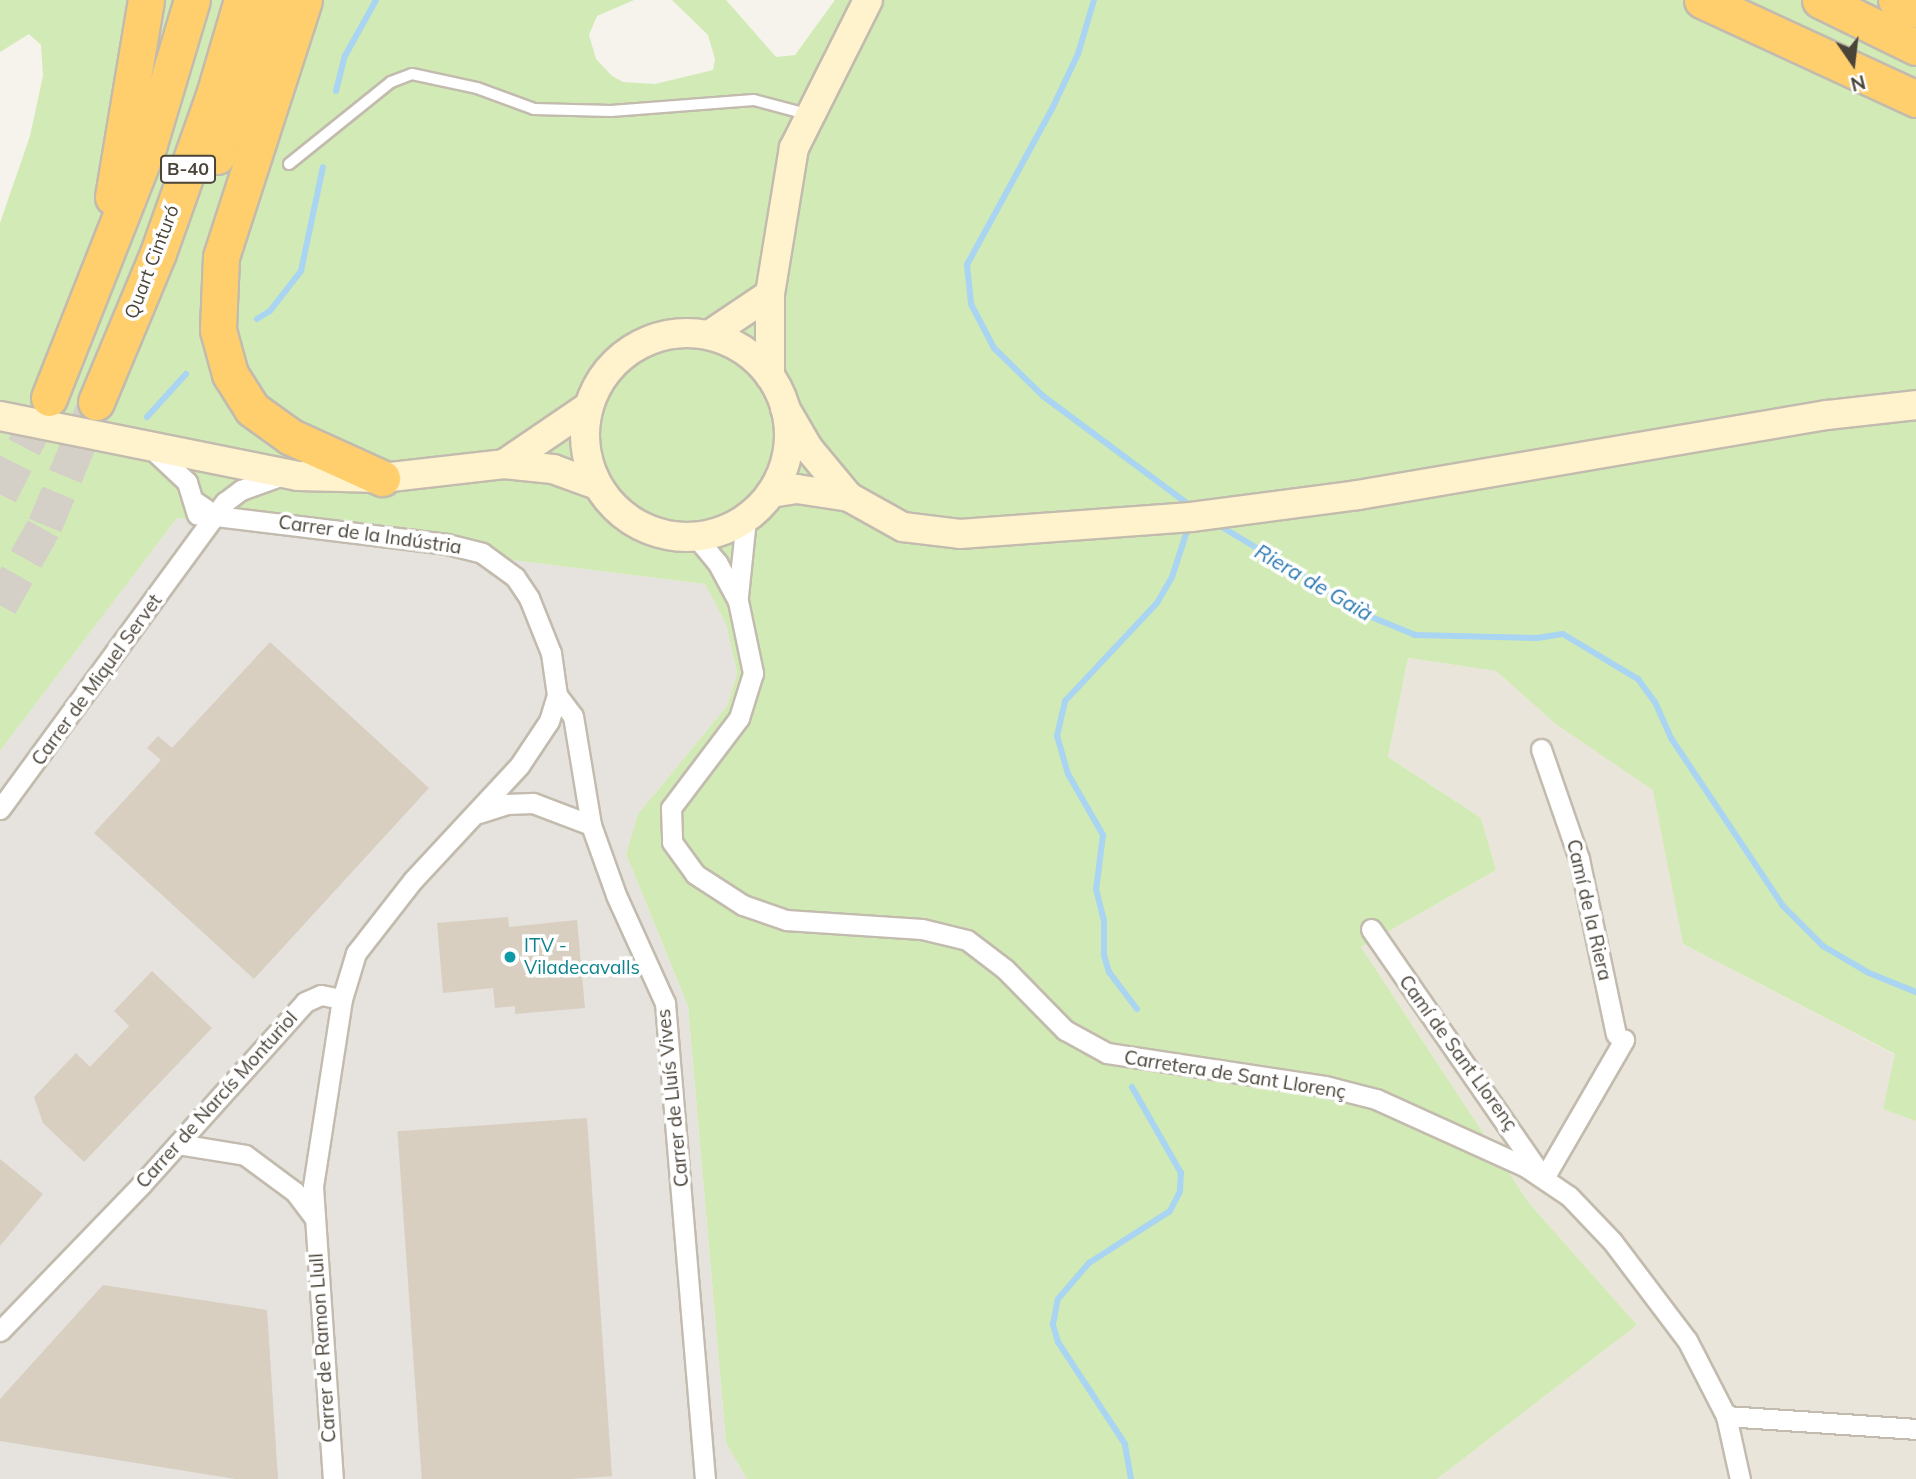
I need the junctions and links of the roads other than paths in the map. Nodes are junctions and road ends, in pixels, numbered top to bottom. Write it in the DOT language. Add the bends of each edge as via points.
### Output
graph roads {
  1 [pos="146,0"];
  2 [pos="164,0"];
  3 [pos="192,0"];
  4 [pos="242,0"];
  5 [pos="268,0"];
  6 [pos="304,0"];
  7 [pos="868,0"];
  8 [pos="1702,0"];
  9 [pos="1820,0"];
  10 [pos="1896,0"];
  11 [pos="1916,9"];
  12 [pos="1916,47"];
  13 [pos="1916,99"];
  14 [pos="807,114"];
  15 [pos="289,164"];
  16 [pos="128,196"];
  17 [pos="108,250"];
  18 [pos="770,294"];
  19 [pos="124,335"];
  20 [pos="709,335"];
  21 [pos="770,376"];
  22 [pos="49,398"];
  23 [pos="96,402"];
  24 [pos="1916,405"];
  25 [pos="588,407"];
  26 [pos="785,408"];
  27 [pos="0,416"];
  28 [pos="152,449"];
  29 [pos="504,464"];
  30 [pos="284,474"];
  31 [pos="383,478"];
  32 [pos="597,485"];
  33 [pos="771,493"];
  34 [pos="849,497"];
  35 [pos="194,501"];
  36 [pos="216,516"];
  37 [pos="746,518"];
  38 [pos="695,537"];
  39 [pos="192,549"];
  40 [pos="738,601"];
  41 [pos="557,695"];
  42 [pos="1541,749"];
  43 [pos="0,809"];
  44 [pos="476,814"];
  45 [pos="592,825"];
  46 [pos="1371,929"];
  47 [pos="341,999"];
  48 [pos="178,1144"];
  49 [pos="1544,1178"];
  50 [pos="314,1217"];
  51 [pos="0,1331"];
  52 [pos="1726,1416"];
  53 [pos="1916,1429"];
  54 [pos="333,1479"];
  55 [pos="705,1479"];
  56 [pos="1740,1479"];
  1 -- 17 [label="highway" via="133,95 117,164"];
  2 -- 16 [label="highway" via="135,132"];
  3 -- 16 [label="highway, B-40" via="153,132"];
  4 -- 19 [label="highway, Quart Cinturó / B-40" via="214,95"];
  5 -- 19 [label="highway" via="237,106 188,232"];
  6 -- 31 [label="highway" via="220,257 218,330 230,374 252,409 291,437"];
  7 -- 14 [label="street"];
  8 -- 13 [label="highway"];
  9 -- 12 [label="highway"];
  10 -- 11 [label="highway"];
  14 -- 15 [label="lane" via="754,100 611,111 534,108 466,85 412,74 391,82"];
  14 -- 18 [label="street" via="790,161"];
  16 -- 17 [label="highway, B-40"];
  17 -- 22 [label="highway, B-40"];
  18 -- 20 [label="street"];
  18 -- 21 [label="street"];
  19 -- 23 [label="highway, Quart Cinturó / B-40"];
  20 -- 21 [label="street" via="747,352"];
  20 -- 25 [label="street" via="677,333 638,345 607,372"];
  21 -- 26 [label="street"];
  24 -- 34 [label="street" via="1827,415 1191,517 983,533 914,530"];
  25 -- 29 [label="street"];
  25 -- 32 [label="street" via="585,447"];
  26 -- 33 [label="street" via="787,452"];
  26 -- 34 [label="street" via="809,449"];
  27 -- 28 [label="street"];
  28 -- 30 [label="street"];
  28 -- 35 [label="street, Carrer de Miquel Servet" via="187,482"];
  29 -- 31 [label="street"];
  29 -- 32 [label="street" via="553,469"];
  30 -- 31 [label="street"];
  30 -- 36 [label="street, Carrer de Miquel Servet" via="241,490"];
  32 -- 38 [label="street" via="639,526"];
  33 -- 34 [label="street" via="797,489"];
  33 -- 37 [label="street"];
  35 -- 36 [label="street, Carrer de Miquel Servet"];
  35 -- 39 [label="street, Carrer de Miquel Servet" via="198,528"];
  36 -- 39 [label="street, Carrer de Miquel Servet"];
  36 -- 41 [label="street, Carrer de la Indústria" via="447,544 482,553 515,577 529,598 551,653"];
  37 -- 38 [label="street"];
  37 -- 40 [label="street, Carretera de Sant Llorenç"];
  38 -- 40 [label="street, Carretera de Sant Llorenç" via="722,570"];
  39 -- 43 [label="street, Carrer de Miquel Servet"];
  40 -- 49 [label="street, Carretera de Sant Llorenç" via="752,658 747,702 676,796 670,820 677,853 707,884 759,913 786,920 922,929 956,936 1005,969 1065,1030 1092,1047 1123,1058 1274,1077 1376,1098"];
  41 -- 44 [label="street" via="535,744"];
  41 -- 45 [label="street, Carrer de Lluís Vives" via="573,716"];
  42 -- 49 [label="street, Camí de la Riera" via="1576,846 1620,1037"];
  44 -- 45 [label="street" via="506,804 533,803"];
  44 -- 47 [label="street" via="414,880 356,953"];
  45 -- 55 [label="street, Carrer de Lluís Vives" via="616,895 664,1003 669,1027"];
  46 -- 49 [label="street, Camí de Sant Llorenç"];
  47 -- 48 [label="street, Carrer de Narcís Monturiol" via="321,995 305,1002"];
  47 -- 50 [label="street, Carrer de Ramon Llull" via="318,1138"];
  48 -- 50 [label="street" via="245,1155 295,1192"];
  48 -- 51 [label="street, Carrer de Narcís Monturiol"];
  49 -- 52 [label="street, Carretera de Sant Llorenç" via="1569,1196 1612,1241 1687,1339"];
  50 -- 54 [label="street, Carrer de Ramon Llull"];
  52 -- 53 [label="street"];
  52 -- 56 [label="street, Carretera de Sant Llorenç"];
}
